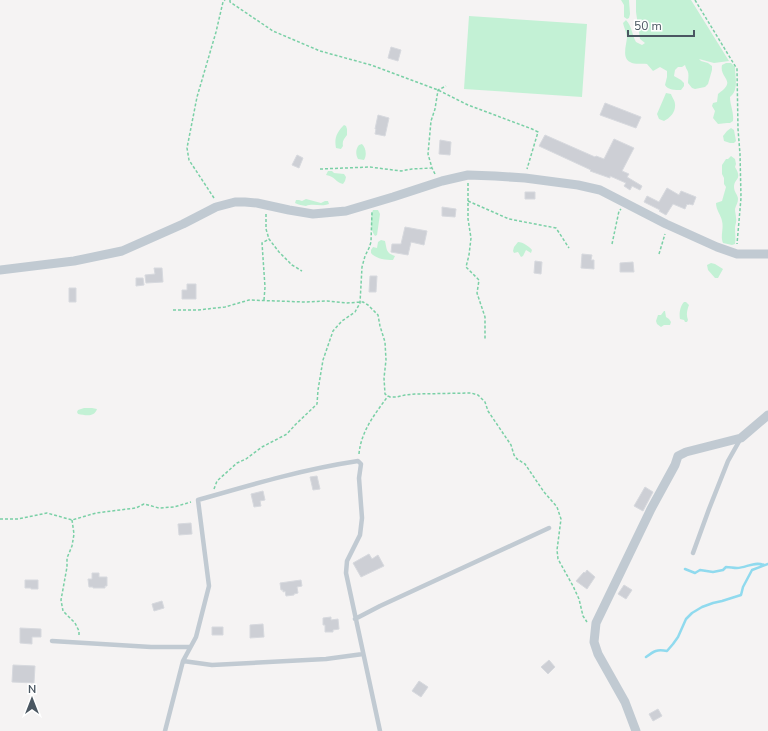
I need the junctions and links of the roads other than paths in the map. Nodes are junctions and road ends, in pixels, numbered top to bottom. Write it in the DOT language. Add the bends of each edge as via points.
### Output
graph roads {
  1 [pos="768,254"];
  2 [pos="0,270"];
  3 [pos="768,415"];
  4 [pos="741,438"];
  5 [pos="549,528"];
  6 [pos="693,553"];
  7 [pos="355,619"];
  8 [pos="52,640"];
  9 [pos="190,647"];
  10 [pos="363,654"];
  11 [pos="183,661"];
  12 [pos="165,731"];
  13 [pos="380,731"];
  14 [pos="636,731"];
  1 -- 2 [label="street" via="737,254 717,247 600,190 524,178 468,175 346,211 313,214 257,203 235,202 219,206 122,251 74,261"];
  3 -- 4 [label="street"];
  4 -- 6 [label="lane" via="728,461"];
  4 -- 14 [label="street" via="678,456 596,622 594,642 598,654 625,702"];
  5 -- 7 [label="lane"];
  7 -- 9 [label="lane" via="346,573 347,561 360,535 362,518 359,478 361,464 358,461 335,464 198,500 209,586 196,637"];
  7 -- 10 [label="lane"];
  8 -- 9 [label="lane"];
  9 -- 11 [label="lane"];
  10 -- 11 [label="lane" via="326,659 212,665"];
  10 -- 13 [label="lane"];
  11 -- 12 [label="lane"];
}
